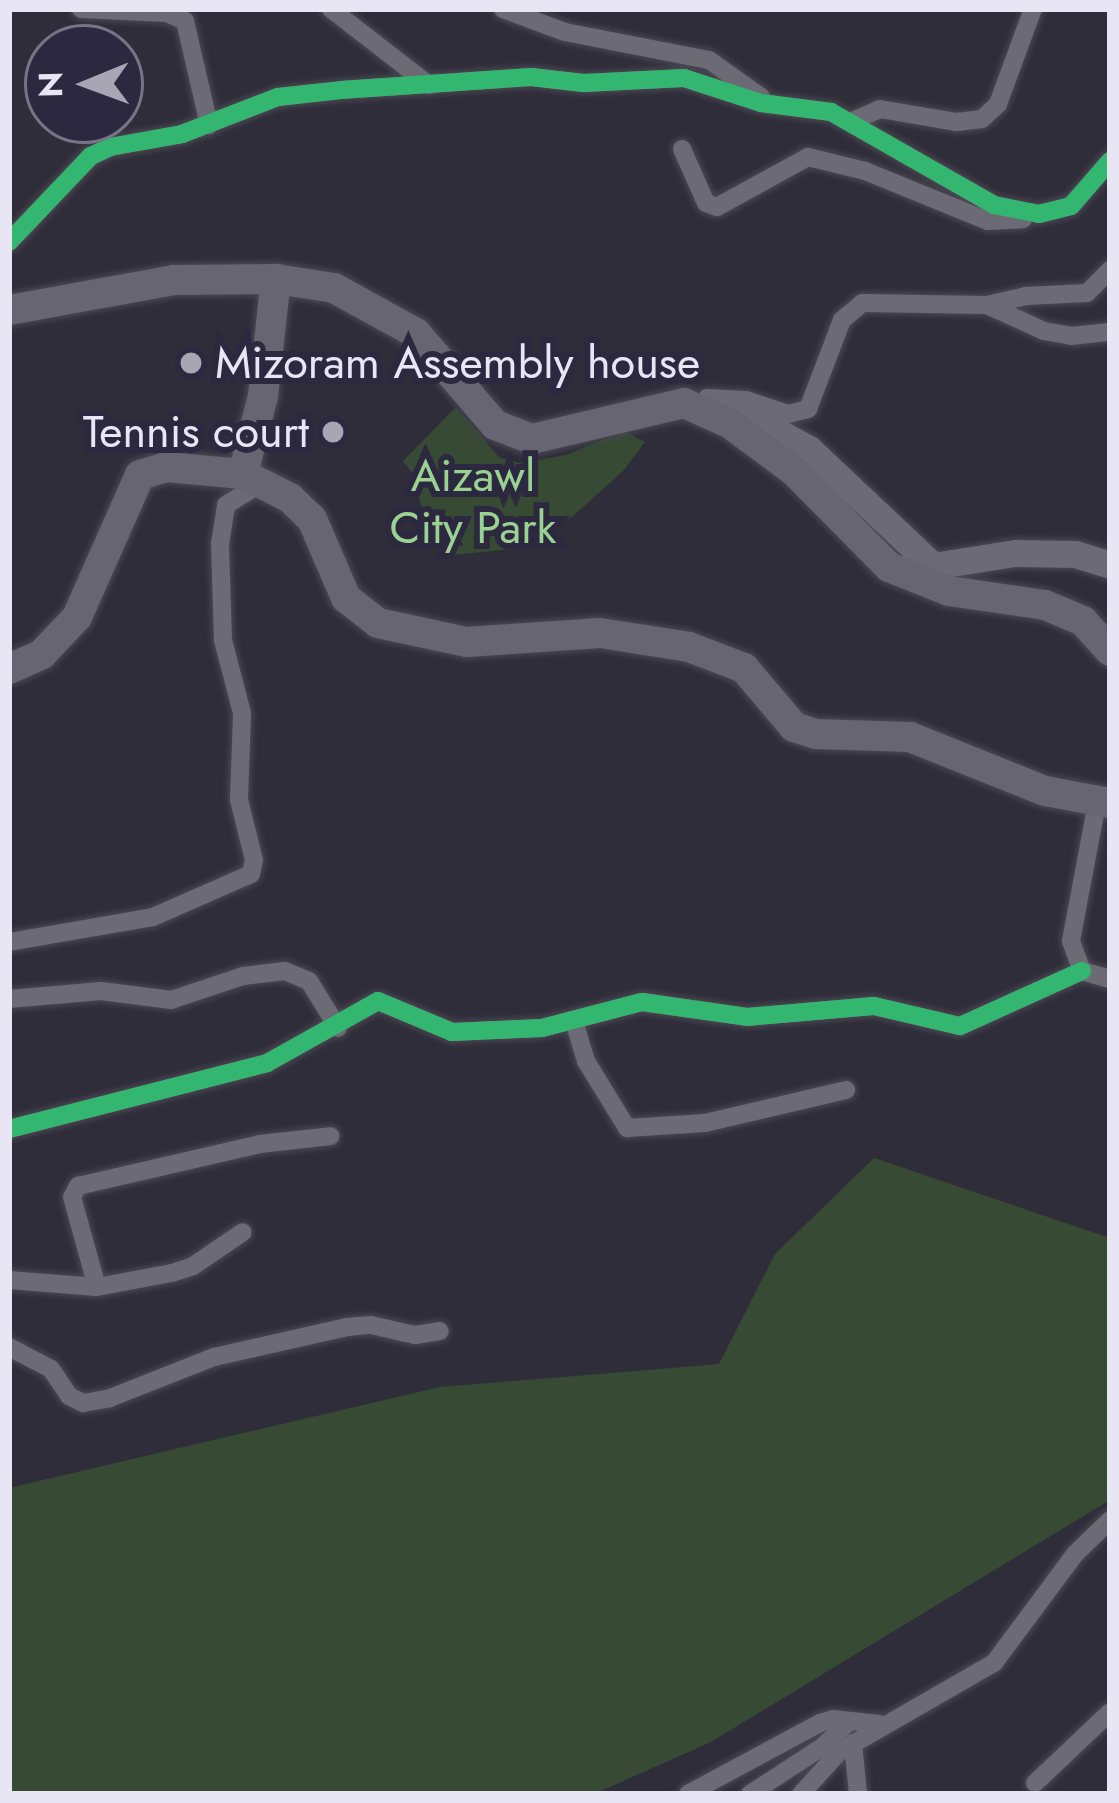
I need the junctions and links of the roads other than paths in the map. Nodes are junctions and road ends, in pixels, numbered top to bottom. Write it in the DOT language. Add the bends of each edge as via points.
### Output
graph roads {
  1 [pos="81,9"];
  2 [pos="331,9"];
  3 [pos="503,9"];
  4 [pos="1034,9"];
  5 [pos="429,85"];
  6 [pos="769,104"];
  7 [pos="852,121"];
  8 [pos="208,125"];
  9 [pos="682,149"];
  10 [pos="1110,161"];
  11 [pos="1039,214"];
  12 [pos="9,242"];
  13 [pos="1110,270"];
  14 [pos="276,279"];
  15 [pos="987,305"];
  16 [pos="9,310"];
  17 [pos="1110,332"];
  18 [pos="684,404"];
  19 [pos="253,478"];
  20 [pos="1110,565"];
  21 [pos="1110,652"];
  22 [pos="9,669"];
  23 [pos="1104,803"];
  24 [pos="9,942"];
  25 [pos="1082,970"];
  26 [pos="1110,979"];
  27 [pos="9,999"];
  28 [pos="574,1022"];
  29 [pos="338,1028"];
  30 [pos="846,1090"];
  31 [pos="9,1129"];
  32 [pos="331,1136"];
  33 [pos="243,1232"];
  34 [pos="9,1280"];
  35 [pos="97,1287"];
  36 [pos="440,1331"];
  37 [pos="9,1347"];
  38 [pos="1110,1520"];
  39 [pos="1110,1712"];
  40 [pos="849,1722"];
  41 [pos="885,1722"];
  42 [pos="854,1743"];
  43 [pos="1035,1784"];
  44 [pos="688,1794"];
  45 [pos="749,1794"];
  46 [pos="802,1794"];
  47 [pos="858,1794"];
  1 -- 8 [label="street" via="185,20"];
  2 -- 5 [label="street"];
  3 -- 6 [label="street" via="566,32 709,60"];
  4 -- 7 [label="street" via="998,104 982,119 880,109"];
  5 -- 6 [label="street" via="684,77"];
  5 -- 8 [label="street" via="278,98"];
  6 -- 7 [label="street"];
  7 -- 11 [label="street" via="994,205"];
  8 -- 12 [label="street" via="92,155"];
  9 -- 11 [label="street" via="706,203 717,207 808,157 988,221"];
  10 -- 11 [label="street" via="1071,206"];
  13 -- 15 [label="street" via="1087,293"];
  14 -- 16 [label="main road" via="135,284"];
  14 -- 18 [label="main road" via="334,288 391,315 494,425 532,439"];
  14 -- 19 [label="main road"];
  15 -- 17 [label="street" via="1044,331"];
  15 -- 18 [label="street" via="884,301 854,308 842,320 813,400 799,412 730,397"];
  18 -- 20 [label="main road" via="745,413 779,429 933,566 1015,553 1075,554"];
  18 -- 21 [label="main road" via="729,423 794,471 889,567 949,591 1045,605 1083,622"];
  19 -- 22 [label="main road" via="166,467 140,475 76,617 42,654"];
  19 -- 23 [label="main road" via="312,520 346,598 378,623 467,642 600,633 689,647 743,668 794,727 925,741 1045,791"];
  19 -- 24 [label="street" via="226,505 219,564 223,640 242,713 238,800 251,874 153,917"];
  23 -- 25 [label="street" via="1070,941"];
  25 -- 26 [label="street"];
  25 -- 28 [label="street" via="960,1026 874,1006 747,1016 642,1002"];
  27 -- 29 [label="street" via="101,992 171,1000 285,971 309,981"];
  28 -- 29 [label="street" via="452,1032 378,1001"];
  28 -- 30 [label="street" via="586,1061 627,1128 705,1123"];
  29 -- 31 [label="street" via="230,1075"];
  32 -- 35 [label="street" via="78,1186 72,1197"];
  33 -- 35 [label="street" via="193,1267"];
  34 -- 35 [label="street"];
  36 -- 37 [label="street" via="347,1327 214,1357 83,1403 51,1369"];
  38 -- 41 [label="street" via="994,1663"];
  39 -- 43 [label="street"];
  40 -- 41 [label="street"];
  40 -- 44 [label="street" via="820,1723"];
  40 -- 45 [label="street"];
  41 -- 42 [label="street"];
  42 -- 46 [label="street" via="827,1761"];
  42 -- 47 [label="street"];
}
